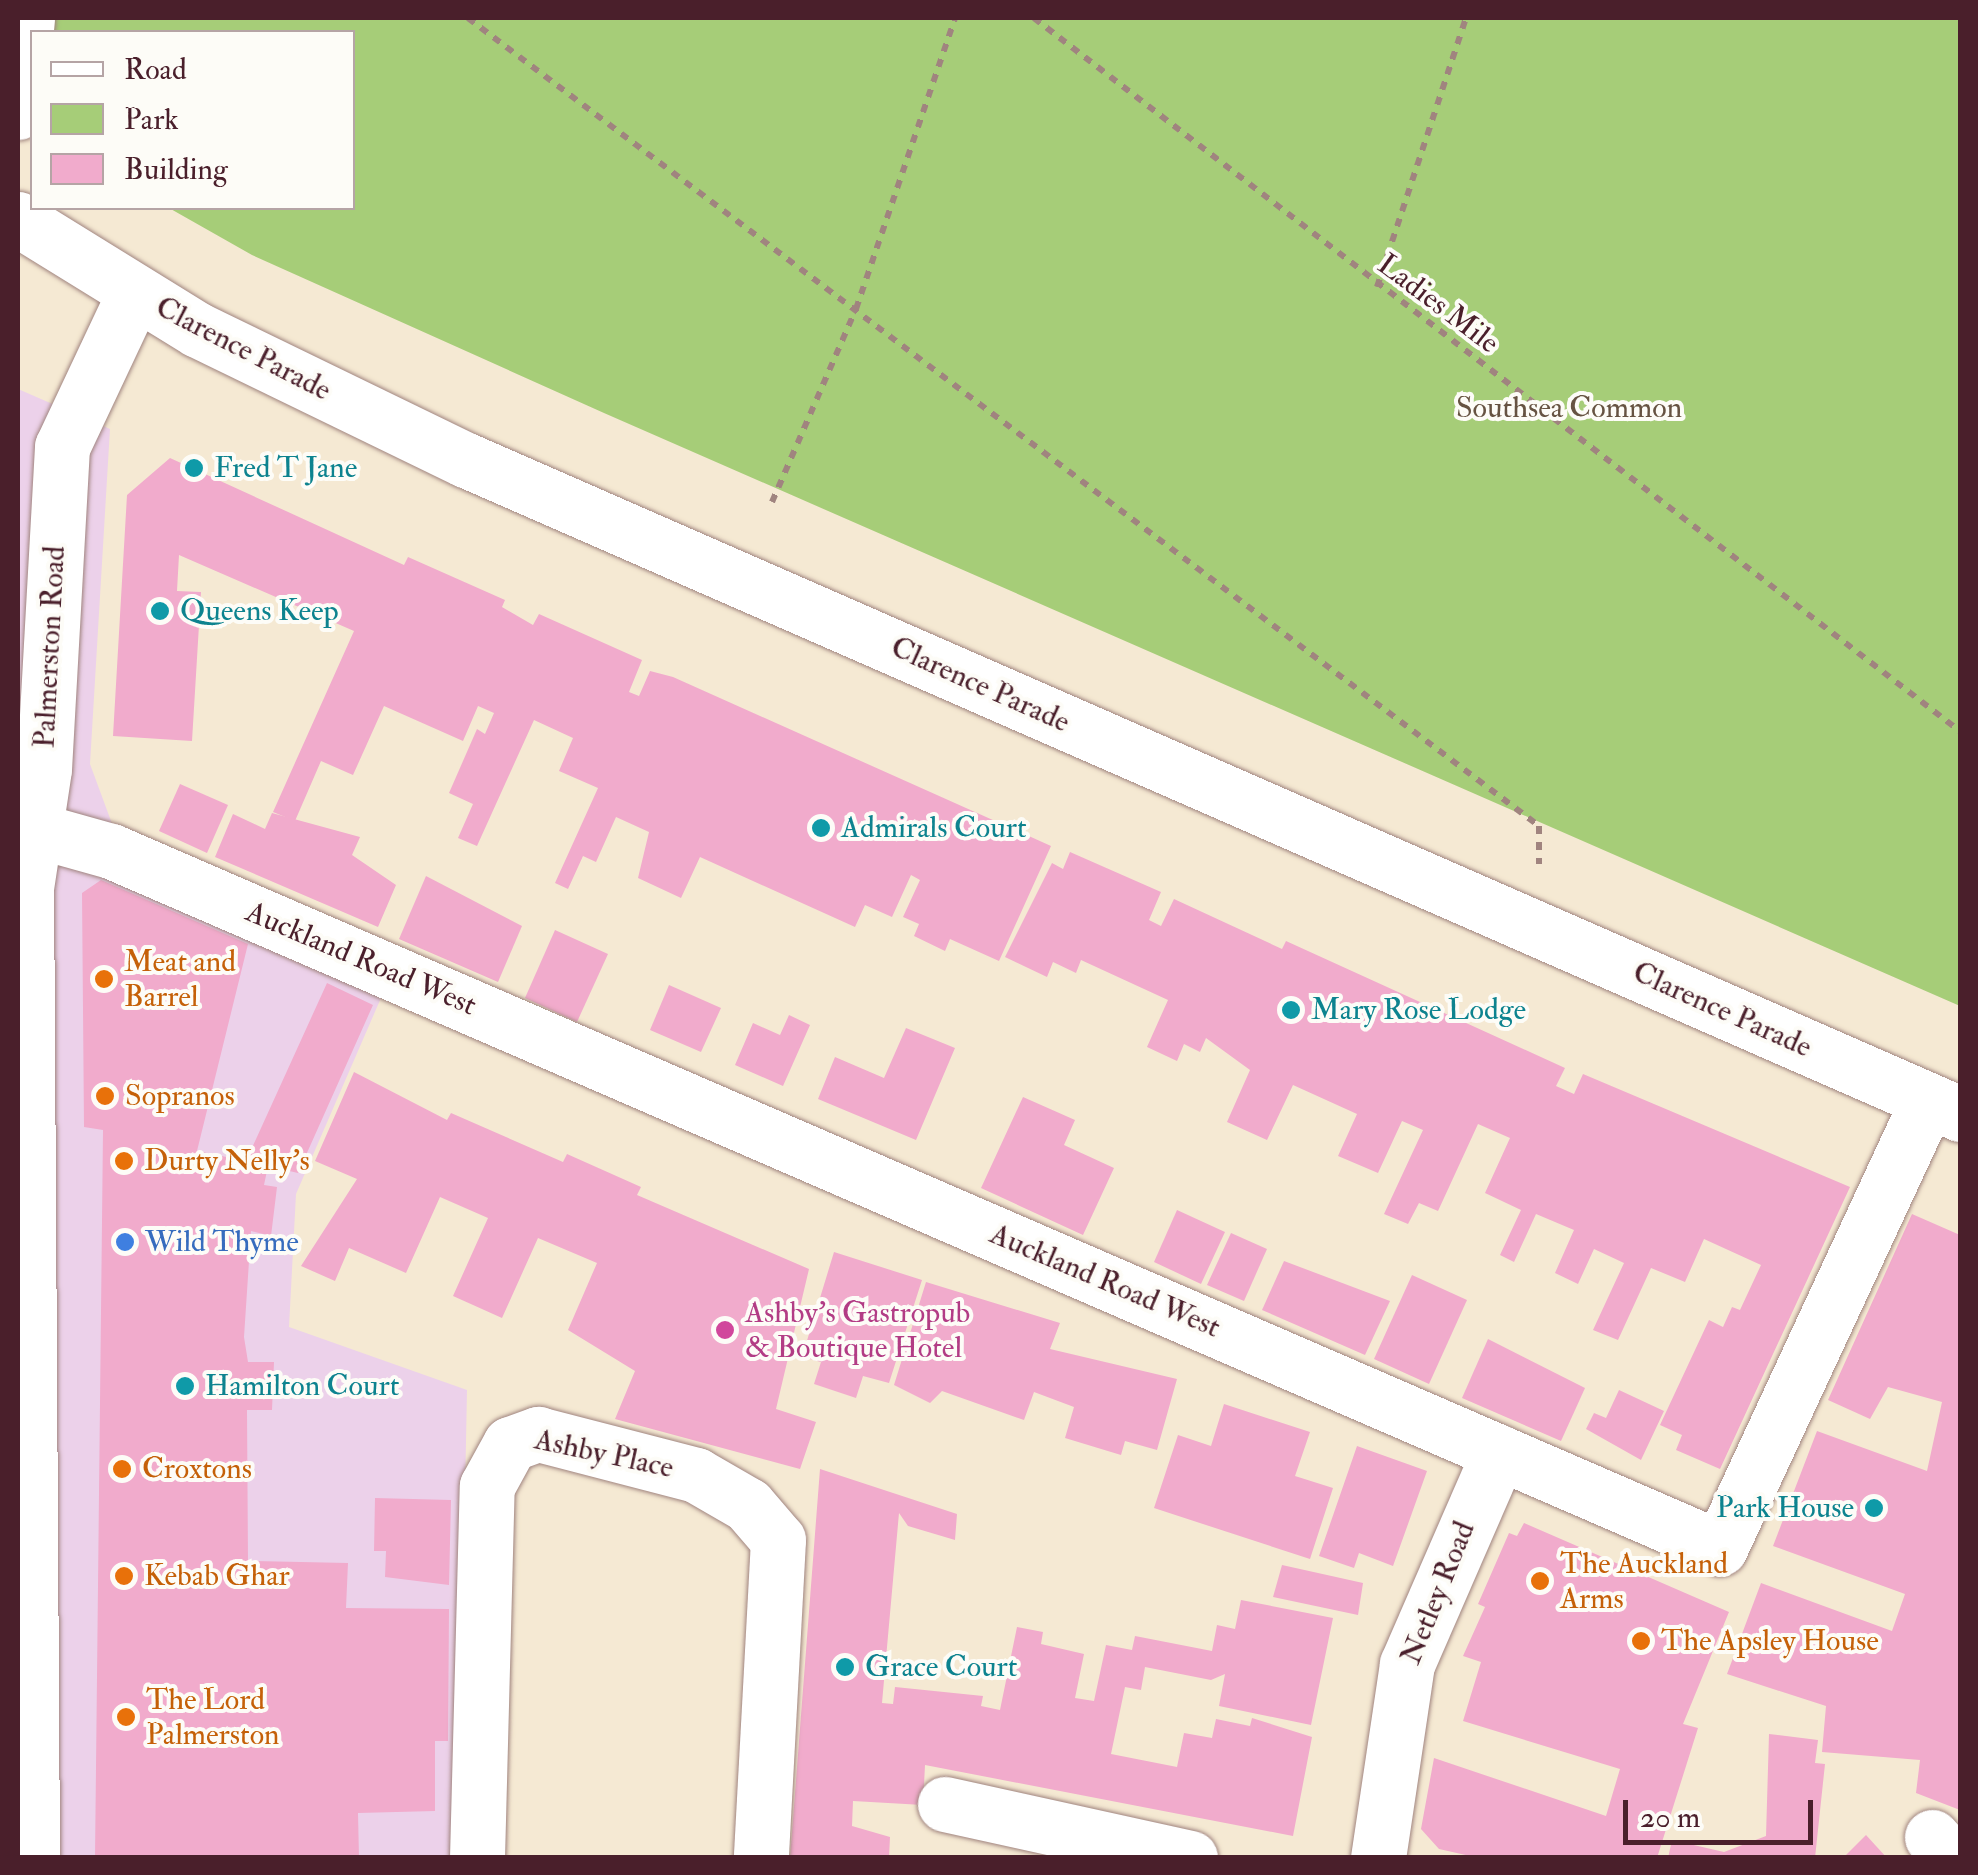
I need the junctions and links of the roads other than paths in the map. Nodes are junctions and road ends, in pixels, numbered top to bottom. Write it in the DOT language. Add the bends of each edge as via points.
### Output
graph roads {
  1 [pos="27,18"];
  2 [pos="18,112"];
  3 [pos="18,220"];
  4 [pos="136,292"];
  5 [pos="32,829"];
  6 [pos="22,888"];
  7 [pos="1944,1107"];
  8 [pos="23,1394"];
  9 [pos="1499,1452"];
  10 [pos="945,1804"];
  11 [pos="32,1858"];
  12 [pos="477,1858"];
  13 [pos="761,1858"];
  14 [pos="1190,1858"];
  15 [pos="1378,1858"];
  1 -- 2 [label="street"];
  3 -- 4 [label="street, Clarence Parade"];
  4 -- 5 [label="street, Palmerston Road" via="62,447 44,769"];
  4 -- 7 [label="street, Clarence Parade" via="466,460"];
  5 -- 6 [label="street, Palmerston Road"];
  5 -- 9 [label="street, Auckland Road West" via="111,851"];
  6 -- 8 [label="street, Palmerston Road"];
  7 -- 9 [label="street, Auckland Road West" via="1720,1548"];
  8 -- 11 [label="street, Palmerston Road"];
  9 -- 15 [label="street, Netley Road" via="1406,1664"];
  10 -- 14 [label="street"];
  12 -- 13 [label="street, Ashby Place" via="487,1486 510,1444 538,1434 696,1474 748,1505 778,1540"];
}
